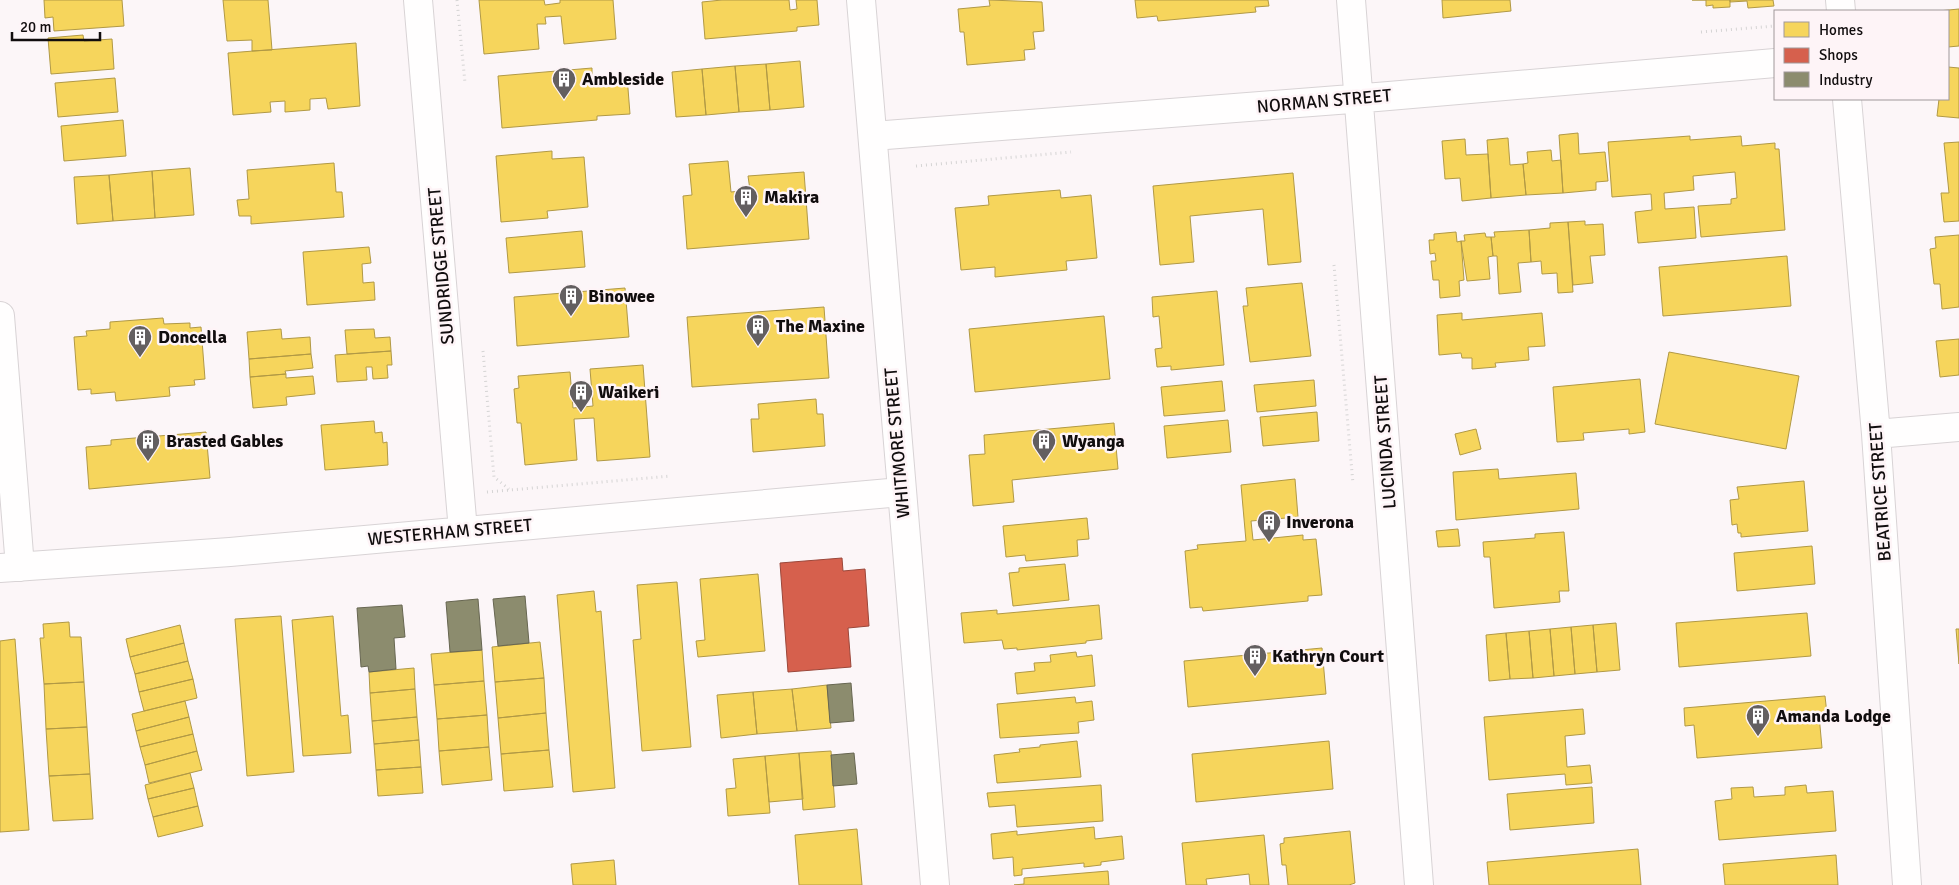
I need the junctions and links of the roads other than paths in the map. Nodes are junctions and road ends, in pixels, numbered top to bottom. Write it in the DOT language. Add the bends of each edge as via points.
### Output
graph roads {
  1 [pos="418,0"];
  2 [pos="861,0"];
  3 [pos="1351,0"];
  4 [pos="1774,63"];
  5 [pos="1359,99"];
  6 [pos="1847,100"];
  7 [pos="873,136"];
  8 [pos="0,316"];
  9 [pos="1959,427"];
  10 [pos="1876,434"];
  11 [pos="901,492"];
  12 [pos="464,531"];
  13 [pos="10,568"];
  14 [pos="935,885"];
  15 [pos="1419,885"];
  16 [pos="1908,885"];
  1 -- 12 [label="street, SUNDRIDGE STREET"];
  2 -- 7 [label="street, WHITMORE STREET"];
  3 -- 5 [label="street, LUCINDA STREET"];
  4 -- 5 [label="street, NORMAN STREET"];
  5 -- 7 [label="street, NORMAN STREET"];
  5 -- 15 [label="street, LUCINDA STREET"];
  6 -- 10 [label="street, BEATRICE STREET"];
  7 -- 11 [label="street, WHITMORE STREET"];
  8 -- 13 [label="street"];
  9 -- 10 [label="street"];
  10 -- 16 [label="street, BEATRICE STREET"];
  11 -- 12 [label="street, WESTERHAM STREET"];
  11 -- 14 [label="street, WHITMORE STREET"];
  12 -- 13 [label="street, WESTERHAM STREET"];
}
